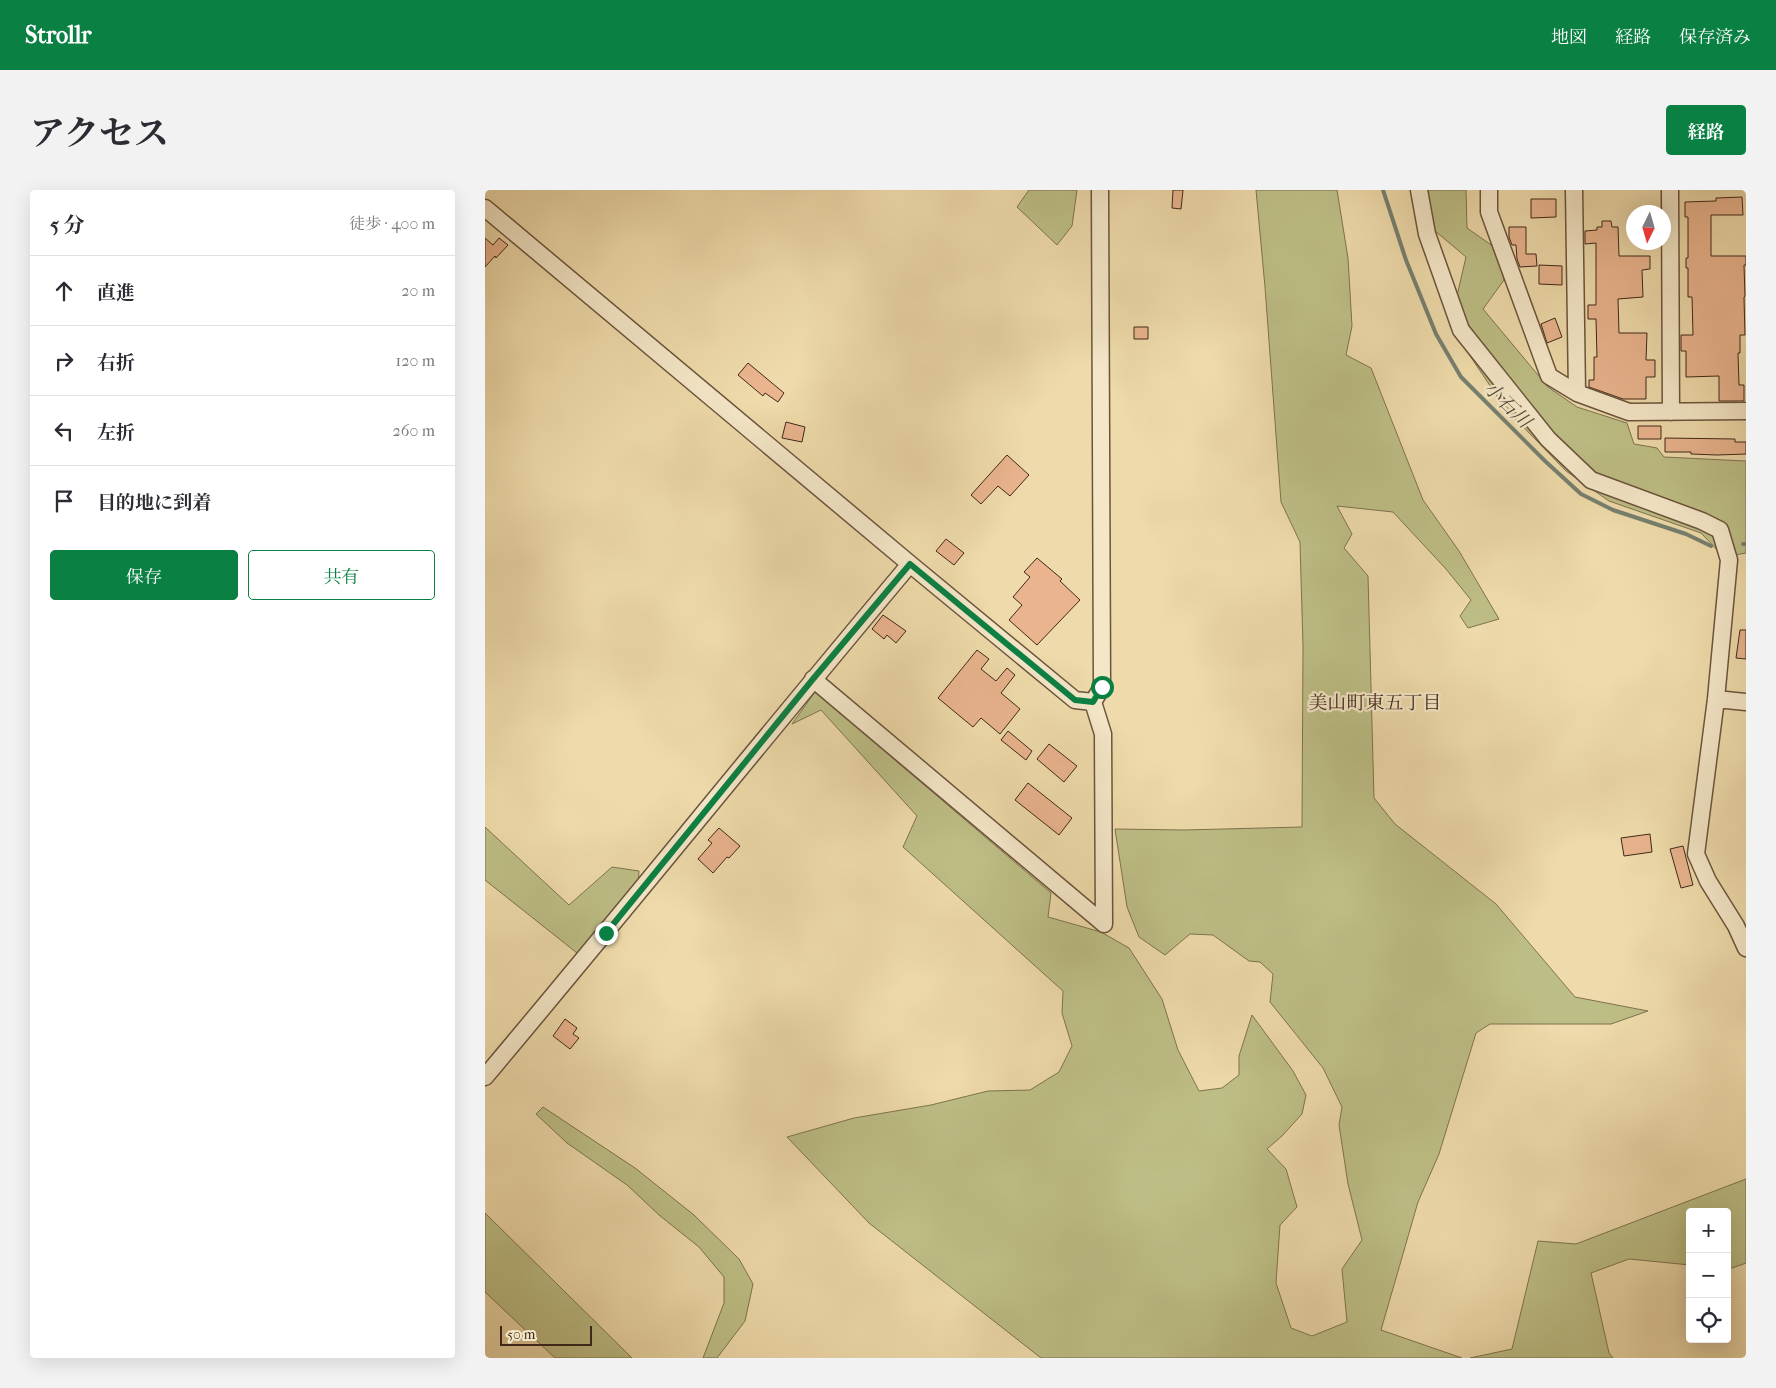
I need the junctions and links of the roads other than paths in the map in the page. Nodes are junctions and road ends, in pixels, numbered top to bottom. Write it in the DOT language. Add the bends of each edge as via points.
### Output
graph roads {
  1 [pos="1101,190"];
  2 [pos="1419,190"];
  3 [pos="1489,190"];
  4 [pos="1574,190"];
  5 [pos="1670,190"];
  6 [pos="485,208"];
  7 [pos="1577,393"];
  8 [pos="1746,411"];
  9 [pos="1671,412"];
  10 [pos="910,564"];
  11 [pos="813,679"];
  12 [pos="1716,699"];
  13 [pos="1093,702"];
  14 [pos="1746,702"];
  15 [pos="1746,948"];
  16 [pos="485,1077"];
  1 -- 13 [label="street" via="1102,687"];
  2 -- 12 [label="street" via="1427,234 1461,330 1548,439 1591,480 1720,530 1729,560"];
  3 -- 7 [label="street" via="1489,212 1549,376"];
  4 -- 7 [label="street"];
  5 -- 9 [label="street"];
  6 -- 10 [label="street"];
  7 -- 9 [label="street" via="1629,412"];
  8 -- 9 [label="street"];
  10 -- 11 [label="street"];
  10 -- 13 [label="street" via="1075,700"];
  11 -- 13 [label="street" via="1104,924 1103,734"];
  11 -- 16 [label="street"];
  12 -- 14 [label="street"];
  12 -- 15 [label="street" via="1696,854"];
}
